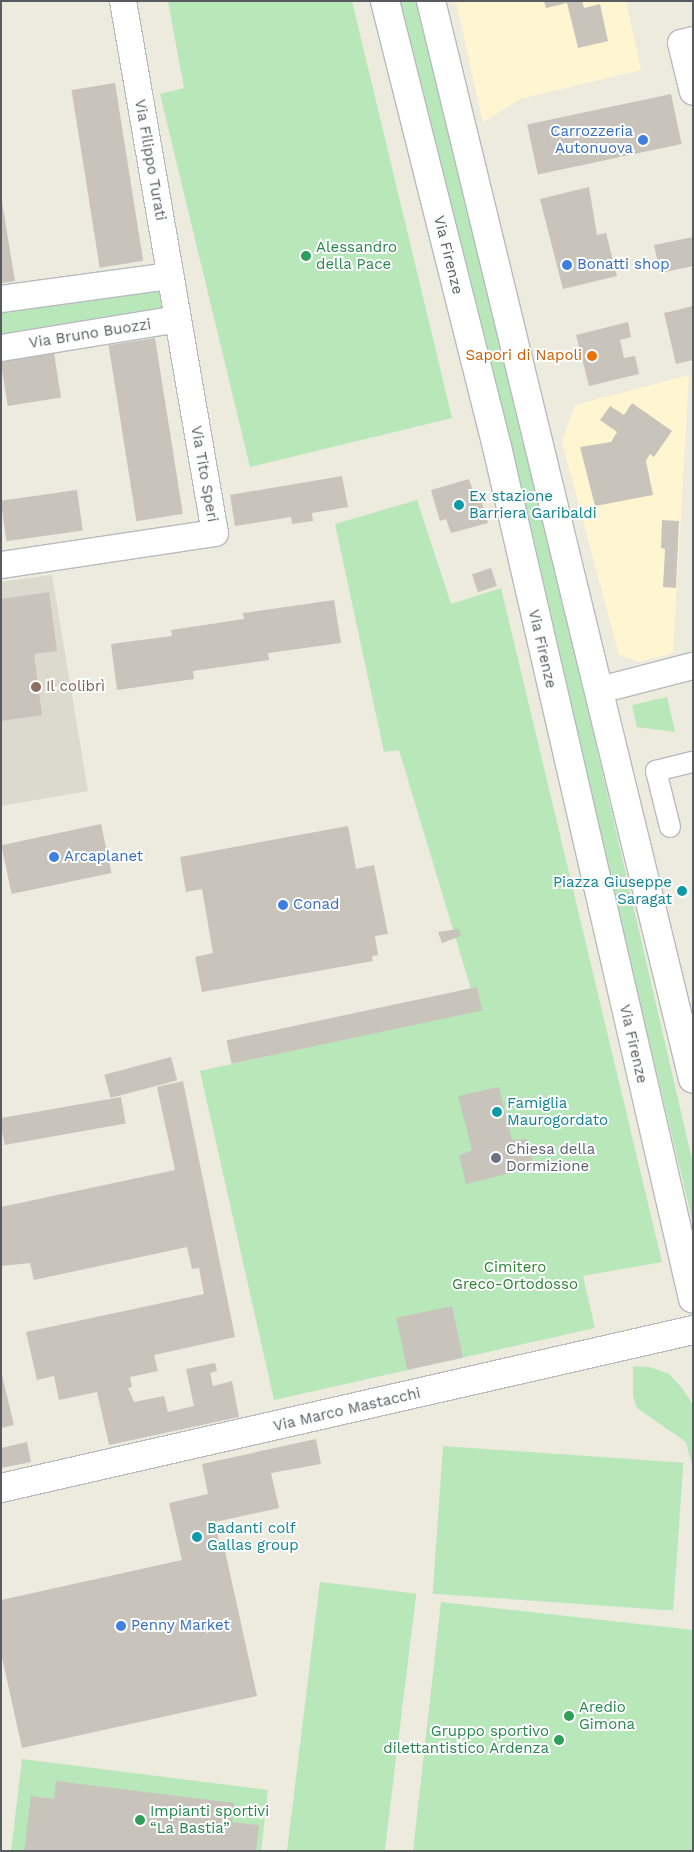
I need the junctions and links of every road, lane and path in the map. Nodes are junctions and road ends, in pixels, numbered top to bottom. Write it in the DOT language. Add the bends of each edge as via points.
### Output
graph roads {
  1 [pos="123,1"];
  2 [pos="385,1"];
  3 [pos="430,1"];
  4 [pos="693,40"];
  5 [pos="693,92"];
  6 [pos="170,276"];
  7 [pos="1,299"];
  8 [pos="178,320"];
  9 [pos="1,348"];
  10 [pos="1,565"];
  11 [pos="693,666"];
  12 [pos="600,690"];
  13 [pos="693,762"];
  14 [pos="670,827"];
  15 [pos="693,1079"];
  16 [pos="693,1299"];
  17 [pos="693,1330"];
  18 [pos="1,1488"];
  1 -- 6 [label="street, Via Filippo Turati"];
  2 -- 16 [label="main road, Via Firenze" via="497,447"];
  3 -- 12 [label="main road"];
  4 -- 5 [label="street" via="681,43"];
  6 -- 7 [label="street"];
  6 -- 8 [label="street, Via Filippo Turati"];
  8 -- 9 [label="street, Via Bruno Buozzi"];
  8 -- 10 [label="street, Via Tito Speri" via="215,533"];
  11 -- 12 [label="street"];
  12 -- 15 [label="main road"];
  13 -- 14 [label="street" via="656,771"];
  17 -- 18 [label="main road, Via Marco Mastacchi"];
}
